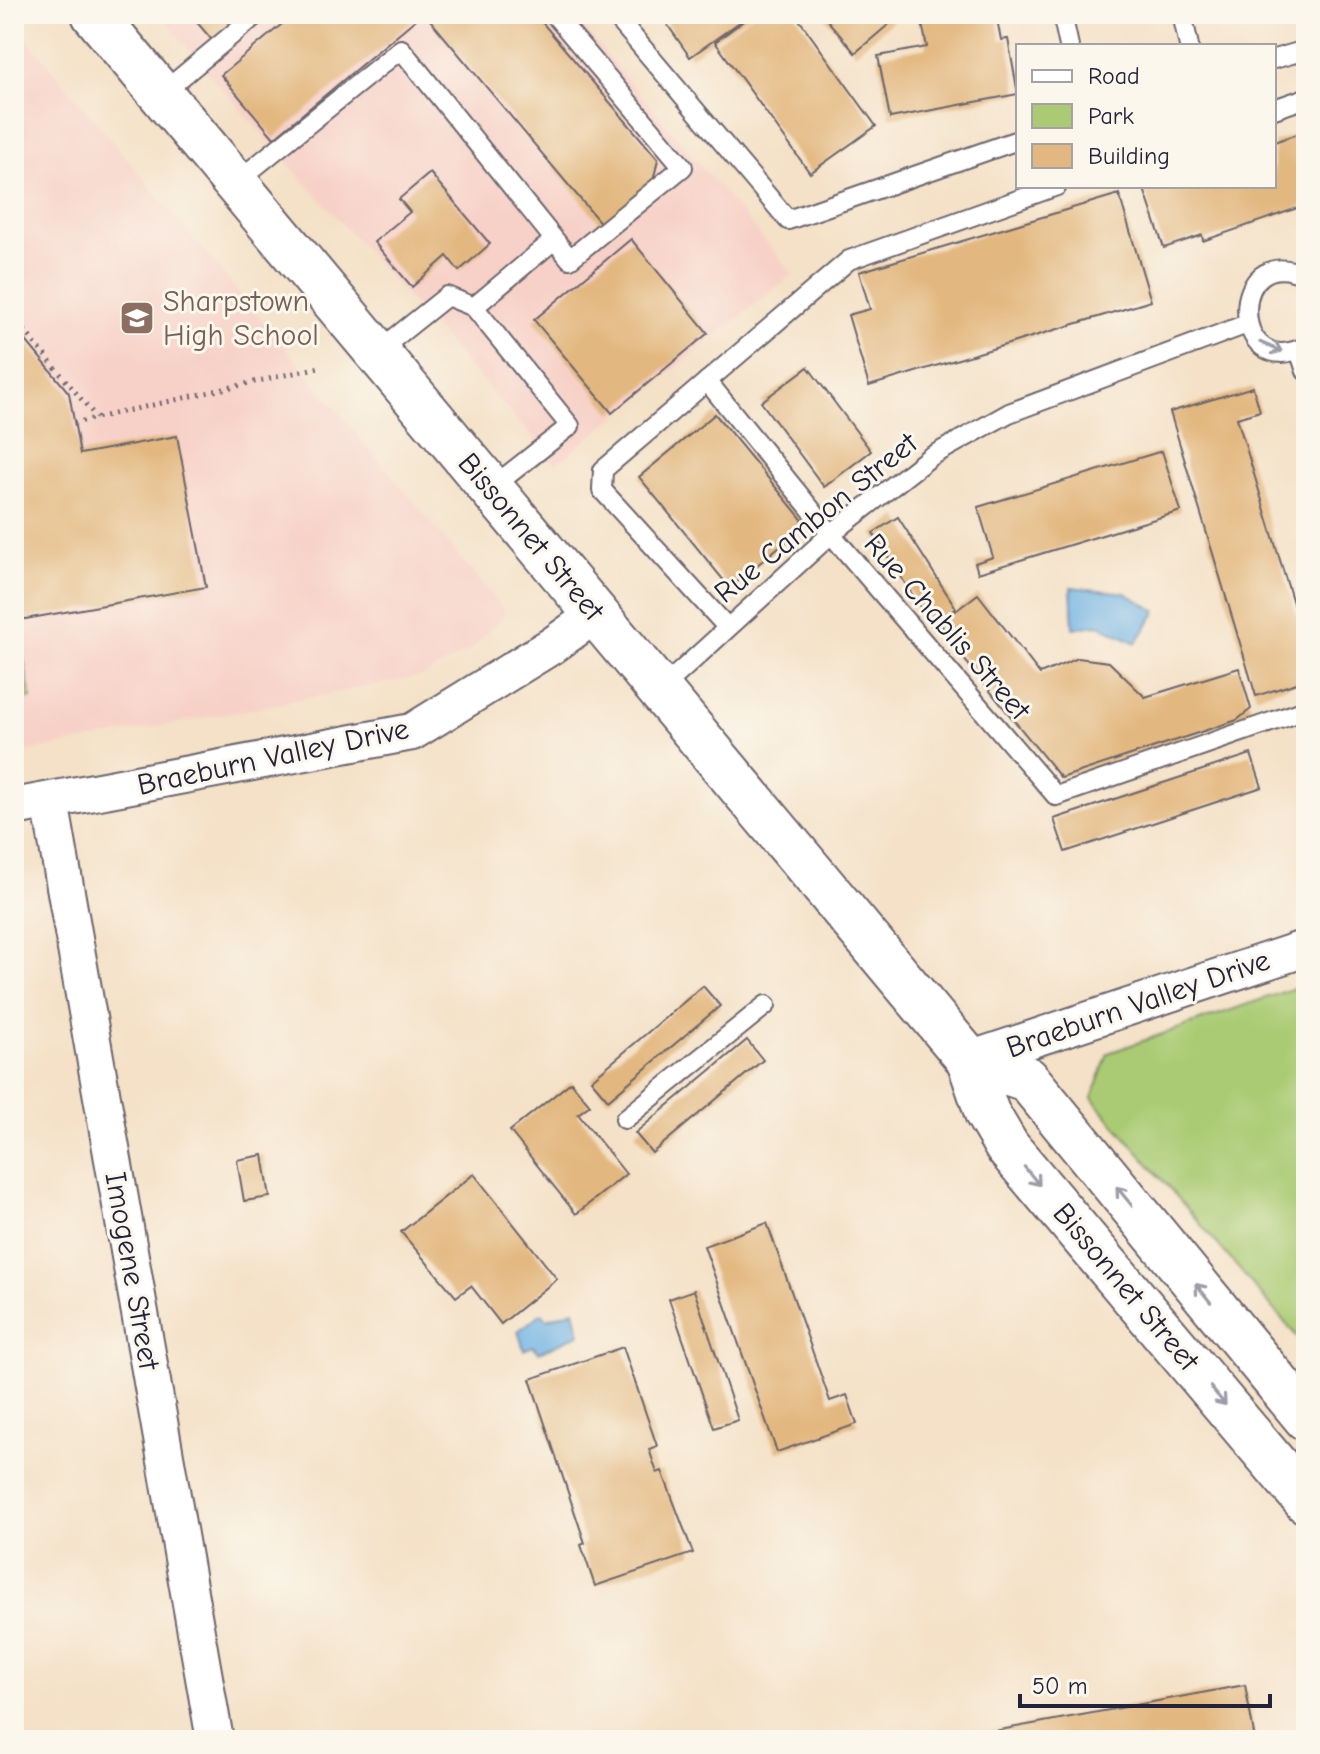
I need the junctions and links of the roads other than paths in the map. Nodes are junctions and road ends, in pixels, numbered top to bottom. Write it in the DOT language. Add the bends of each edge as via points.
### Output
graph roads {
  1 [pos="94,14"];
  2 [pos="257,14"];
  3 [pos="554,14"];
  4 [pos="614,14"];
  5 [pos="1062,14"];
  6 [pos="1182,14"];
  7 [pos="1069,44"];
  8 [pos="1189,44"];
  9 [pos="1306,50"];
  10 [pos="1276,58"];
  11 [pos="161,94"];
  12 [pos="1306,98"];
  13 [pos="1276,108"];
  14 [pos="1016,141"];
  15 [pos="235,183"];
  16 [pos="1051,188"];
  17 [pos="554,240"];
  18 [pos="1306,276"];
  19 [pos="474,307"];
  20 [pos="1247,324"];
  21 [pos="1302,348"];
  22 [pos="376,352"];
  23 [pos="1306,371"];
  24 [pos="707,381"];
  25 [pos="490,489"];
  26 [pos="831,534"];
  27 [pos="596,614"];
  28 [pos="727,627"];
  29 [pos="659,691"];
  30 [pos="1306,710"];
  31 [pos="50,801"];
  32 [pos="14,807"];
  33 [pos="1306,948"];
  34 [pos="766,1005"];
  35 [pos="969,1060"];
  36 [pos="625,1119"];
  37 [pos="1306,1418"];
  38 [pos="1303,1490"];
  39 [pos="215,1740"];
  1 -- 11 [label="main road, Bissonnet Street"];
  2 -- 11 [label="lane"];
  3 -- 17 [label="lane" via="683,167 570,259"];
  4 -- 14 [label="lane" via="788,220"];
  5 -- 7 [label="lane"];
  6 -- 8 [label="lane"];
  9 -- 10 [label="lane"];
  11 -- 15 [label="main road, Bissonnet Street"];
  12 -- 13 [label="lane"];
  15 -- 17 [label="lane" via="401,49"];
  15 -- 22 [label="main road, Bissonnet Street"];
  16 -- 24 [label="lane" via="849,260"];
  17 -- 19 [label="lane"];
  18 -- 20 [label="lane" via="1285,270 1261,279 1246,299"];
  19 -- 22 [label="lane" via="447,296"];
  19 -- 25 [label="lane" via="570,426"];
  20 -- 21 [label="lane, one-way" via="1253,336 1273,351"];
  20 -- 26 [label="lane, Rue Cambon Street" via="1009,413 930,457"];
  21 -- 23 [label="lane"];
  22 -- 25 [label="main road, Bissonnet Street"];
  24 -- 26 [label="lane, Rue Chablis Street"];
  24 -- 28 [label="lane" via="603,470 602,490"];
  25 -- 27 [label="main road, Bissonnet Street"];
  26 -- 28 [label="lane, Rue Cambon Street"];
  26 -- 30 [label="lane, Rue Chablis Street" via="1056,796"];
  27 -- 29 [label="main road, Bissonnet Street"];
  27 -- 31 [label="street, Braeburn Valley Drive" via="412,732"];
  28 -- 29 [label="lane, Rue Cambon Street"];
  29 -- 35 [label="main road, Bissonnet Street"];
  31 -- 32 [label="street, Braeburn Valley Drive"];
  31 -- 39 [label="street, Imogene Street"];
  33 -- 35 [label="street, Braeburn Valley Drive"];
  34 -- 36 [label="lane"];
  37 -- 35 [label="main road, Bissonnet Street, one-way" via="1027,1079"];
  35 -- 38 [label="main road, Bissonnet Street, one-way" via="987,1113 1007,1147"];
}
